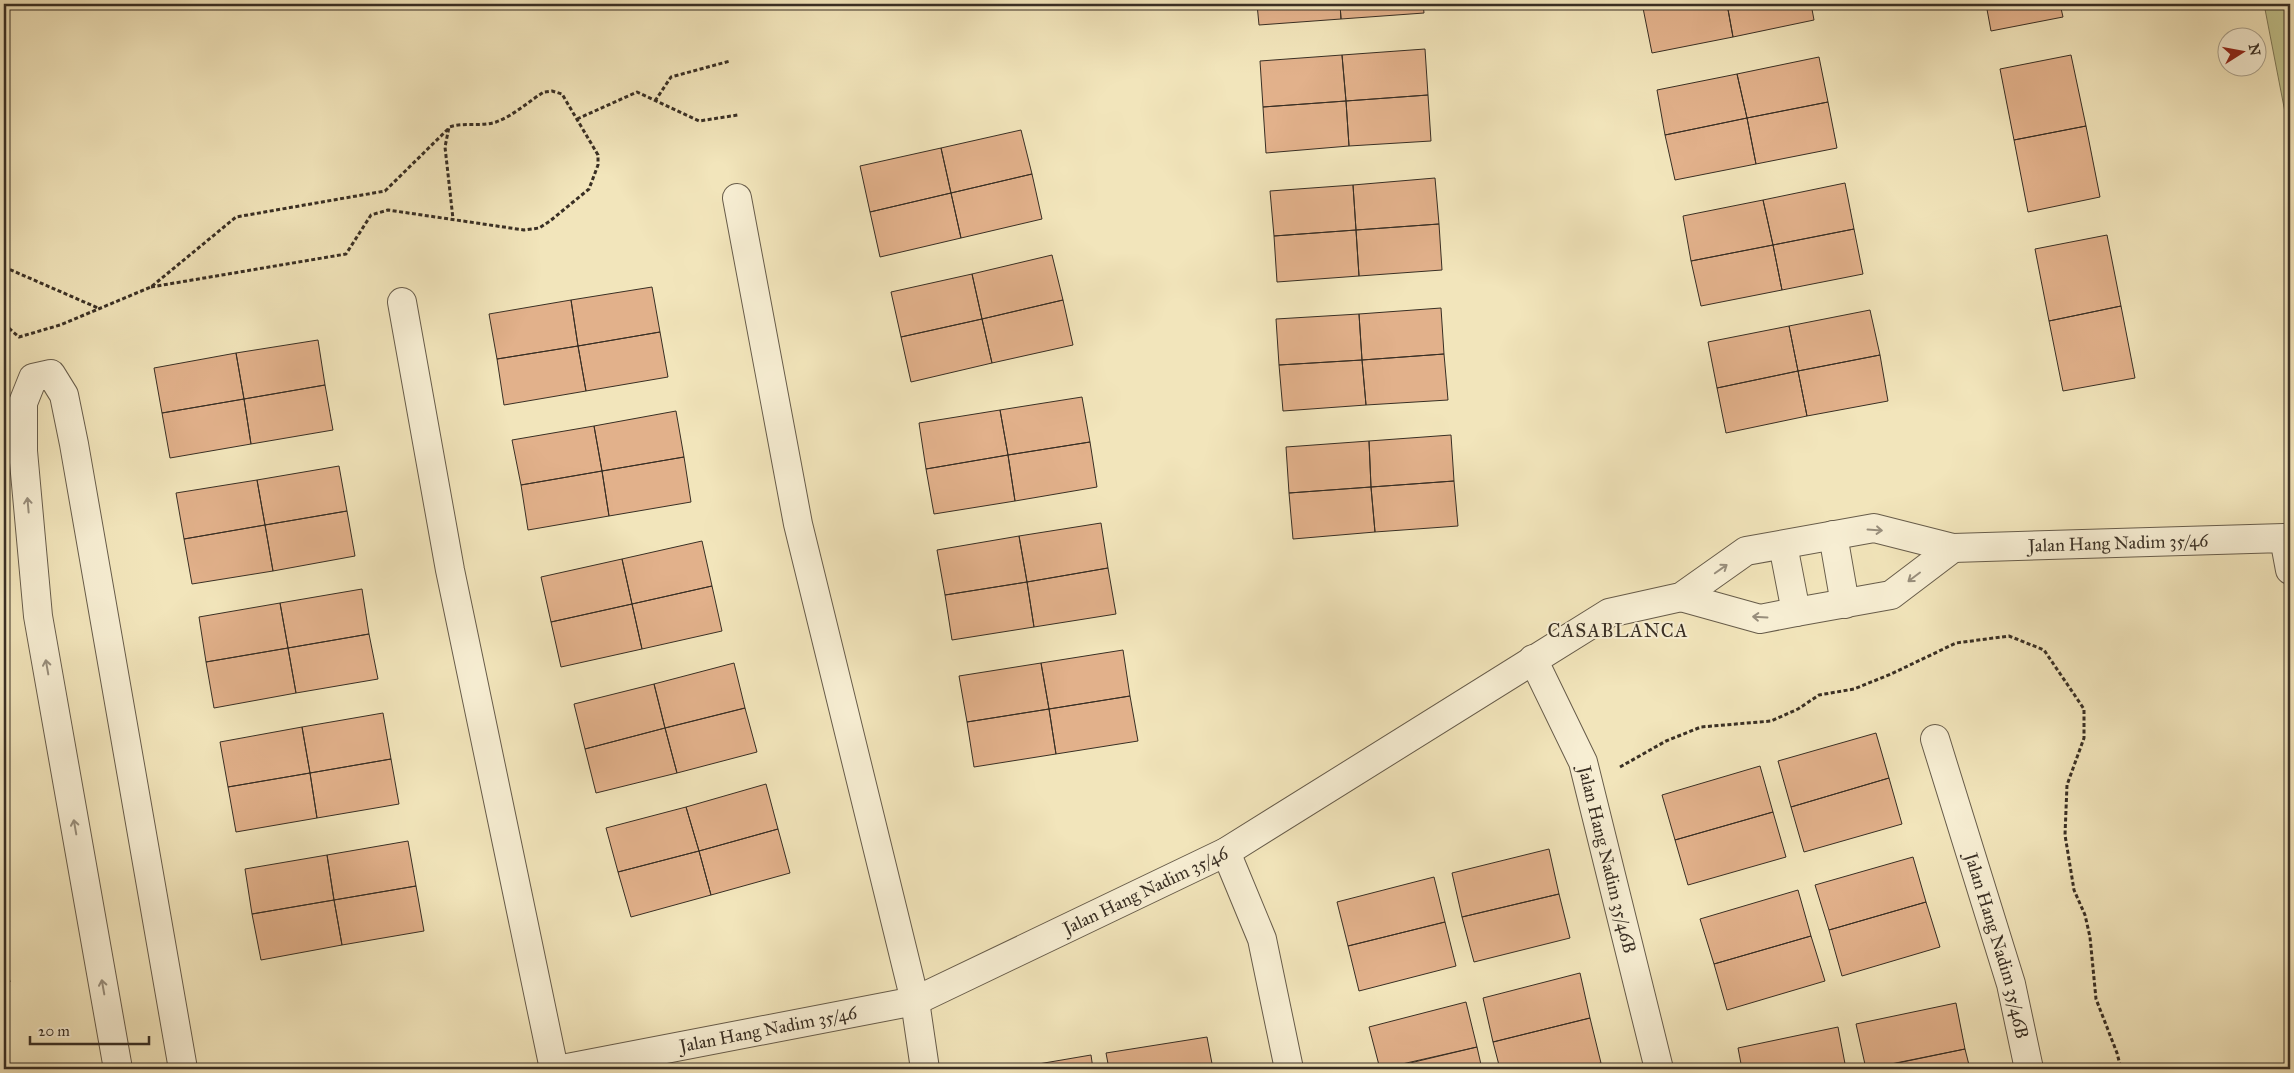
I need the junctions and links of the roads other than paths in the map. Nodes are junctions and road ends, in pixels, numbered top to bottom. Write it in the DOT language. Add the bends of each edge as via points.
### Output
graph roads {
  1 [pos="737,198"];
  2 [pos="402,302"];
  3 [pos="1832,535"];
  4 [pos="1783,545"];
  5 [pos="1953,548"];
  6 [pos="2290,570"];
  7 [pos="1681,597"];
  8 [pos="1845,604"];
  9 [pos="1796,612"];
  10 [pos="1533,659"];
  11 [pos="1935,739"];
  12 [pos="1226,852"];
  13 [pos="915,1001"];
  14 [pos="118,1069"];
  15 [pos="183,1069"];
  16 [pos="554,1069"];
  17 [pos="562,1069"];
  18 [pos="925,1069"];
  19 [pos="1289,1069"];
  20 [pos="1659,1069"];
  21 [pos="2029,1069"];
  1 -- 13 [label="street" via="798,524"];
  2 -- 16 [label="street" via="450,570"];
  3 -- 4 [label="street, Jalan Hang Nadim 35/46"];
  3 -- 5 [label="street, Jalan Hang Nadim 35/46, one-way" via="1874,528"];
  3 -- 8 [label="street"];
  7 -- 4 [label="street, Jalan Hang Nadim 35/46, one-way" via="1746,551"];
  4 -- 9 [label="street"];
  5 -- 6 [label="street, Jalan Hang Nadim 35/46" via="2284,538"];
  5 -- 8 [label="street, Jalan Hang Nadim 35/46, one-way" via="1891,595"];
  9 -- 7 [label="street, Jalan Hang Nadim 35/46, one-way" via="1760,619"];
  7 -- 10 [label="street, Jalan Hang Nadim 35/46" via="1609,613"];
  8 -- 9 [label="street, Jalan Hang Nadim 35/46"];
  10 -- 12 [label="street, Jalan Hang Nadim 35/46"];
  10 -- 20 [label="street, Jalan Hang Nadim 35/46B" via="1583,762"];
  11 -- 21 [label="street, Jalan Hang Nadim 35/46B" via="2011,984"];
  12 -- 13 [label="street, Jalan Hang Nadim 35/46"];
  12 -- 19 [label="street" via="1262,939"];
  13 -- 17 [label="street, Jalan Hang Nadim 35/46"];
  13 -- 18 [label="street"];
  14 -- 15 [label="street, one-way" via="38,616 23,452 23,403 33,378 51,374 64,395 74,444"];
}
